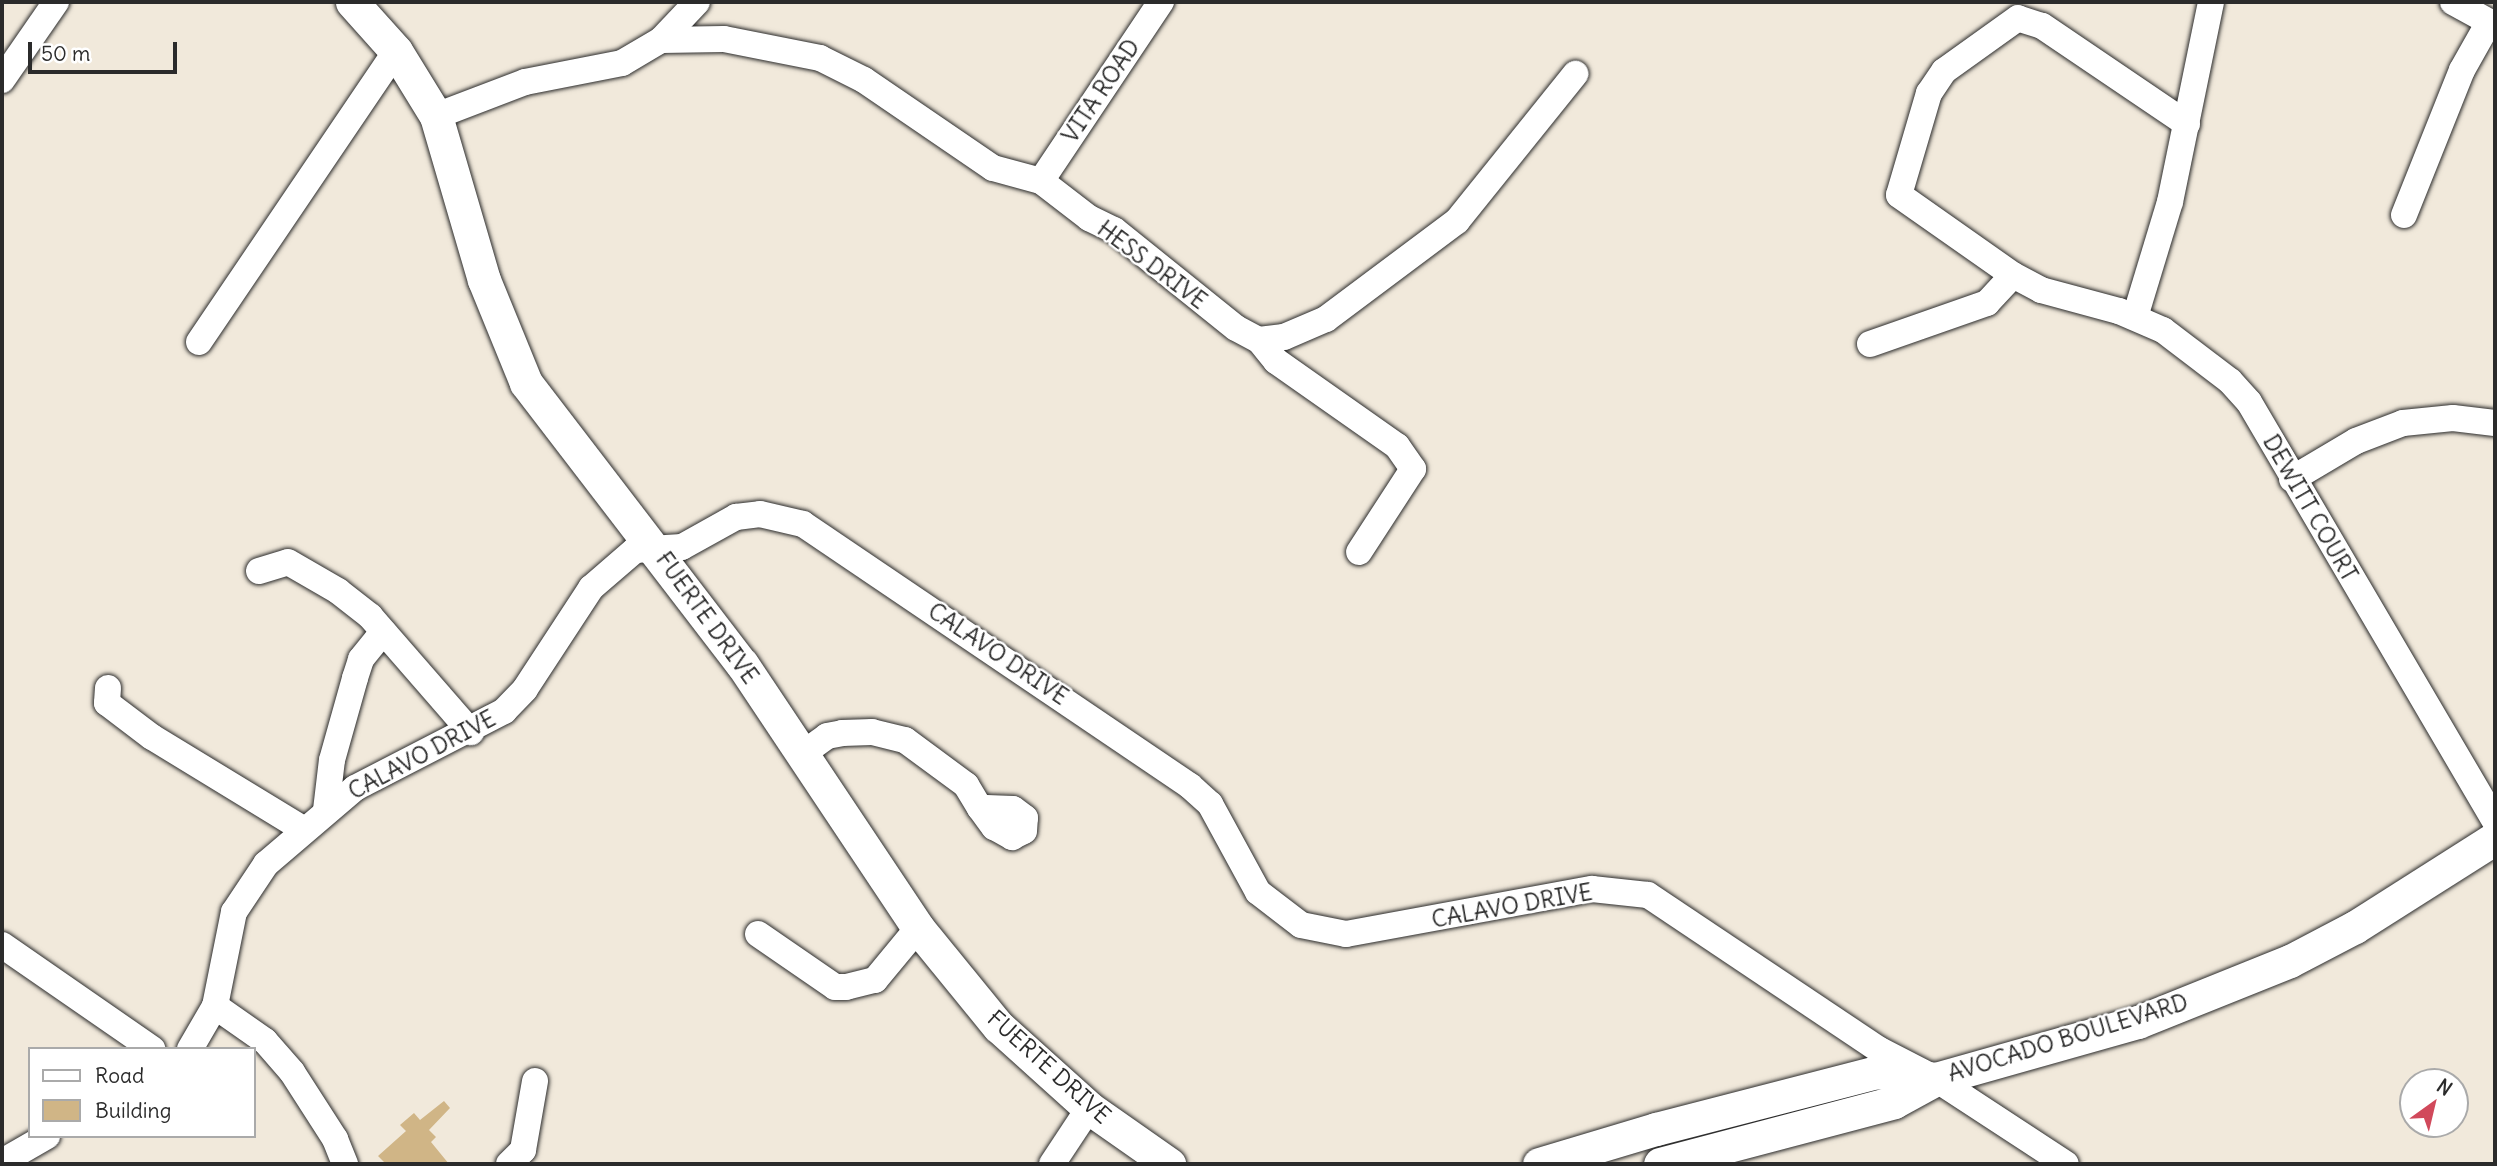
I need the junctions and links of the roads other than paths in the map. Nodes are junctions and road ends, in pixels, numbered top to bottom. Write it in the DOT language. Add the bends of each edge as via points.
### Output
graph roads {
  1 [pos="56,2"];
  2 [pos="352,2"];
  3 [pos="697,2"];
  4 [pos="1161,2"];
  5 [pos="2211,2"];
  6 [pos="2453,2"];
  7 [pos="2492,23"];
  8 [pos="661,40"];
  9 [pos="396,51"];
  10 [pos="1575,74"];
  11 [pos="2,80"];
  12 [pos="436,116"];
  13 [pos="2187,124"];
  14 [pos="1041,181"];
  15 [pos="2404,215"];
  16 [pos="2013,275"];
  17 [pos="2135,317"];
  18 [pos="1259,340"];
  19 [pos="199,342"];
  20 [pos="1870,344"];
  21 [pos="2495,423"];
  22 [pos="2292,480"];
  23 [pos="657,549"];
  24 [pos="1359,552"];
  25 [pos="259,571"];
  26 [pos="383,632"];
  27 [pos="108,688"];
  28 [pos="471,732"];
  29 [pos="801,755"];
  30 [pos="980,808"];
  31 [pos="326,810"];
  32 [pos="2495,821"];
  33 [pos="303,829"];
  34 [pos="2495,838"];
  35 [pos="918,928"];
  36 [pos="758,934"];
  37 [pos="2,946"];
  38 [pos="215,1006"];
  39 [pos="149,1047"];
  40 [pos="191,1047"];
  41 [pos="1936,1079"];
  42 [pos="535,1081"];
  43 [pos="1089,1108"];
  44 [pos="43,1138"];
  45 [pos="2,1161"];
  46 [pos="345,1164"];
  47 [pos="509,1164"];
  48 [pos="1052,1164"];
  49 [pos="1169,1164"];
  50 [pos="1539,1164"];
  51 [pos="1660,1164"];
  52 [pos="2066,1164"];
  1 -- 11 [label="street"];
  2 -- 9 [label="main road, FUERTE DRIVE"];
  3 -- 8 [label="street"];
  4 -- 14 [label="street, VITA ROAD"];
  5 -- 13 [label="street"];
  6 -- 7 [label="street"];
  7 -- 15 [label="street" via="2462,70"];
  8 -- 12 [label="street" via="622,64 525,82"];
  8 -- 14 [label="street, HESS DRIVE" via="724,39 820,58 864,80 993,168"];
  9 -- 12 [label="main road, FUERTE DRIVE"];
  9 -- 19 [label="street"];
  10 -- 18 [label="street" via="1457,220 1326,319 1284,337"];
  12 -- 23 [label="main road, FUERTE DRIVE" via="484,280 516,363 571,445"];
  13 -- 16 [label="street, DEWITT COURT" via="2042,26 2018,18 1944,71 1929,93 1899,195"];
  13 -- 17 [label="street" via="2170,202"];
  14 -- 18 [label="street, HESS DRIVE" via="1088,218 1114,230 1236,328"];
  16 -- 17 [label="street, DEWITT COURT" via="2042,290"];
  16 -- 20 [label="street" via="1987,303"];
  17 -- 22 [label="street, DEWITT COURT" via="2187,345 2230,381 2249,402"];
  18 -- 24 [label="street, HESS DRIVE" via="1276,361 1397,446 1413,469"];
  21 -- 22 [label="street" via="2454,418 2403,423 2356,442"];
  22 -- 32 [label="street, DEWITT COURT"];
  23 -- 28 [label="street, CALAVO DRIVE" via="635,550 591,589 525,689 504,711"];
  23 -- 29 [label="main road, FUERTE DRIVE"];
  23 -- 41 [label="street, CALAVO DRIVE" via="682,547 736,517 760,514 803,524 1190,786 1210,804 1258,892 1301,925 1346,934 1592,889 1648,895 1878,1049"];
  25 -- 26 [label="street" via="288,562 338,591"];
  26 -- 28 [label="street"];
  26 -- 31 [label="street" via="361,659 332,760"];
  27 -- 33 [label="street" via="107,703 152,737"];
  28 -- 31 [label="street, CALAVO DRIVE" via="355,788"];
  29 -- 30 [label="street" via="827,736 857,731 887,734 922,748 966,785"];
  29 -- 35 [label="main road, FUERTE DRIVE"];
  31 -- 33 [label="street, CALAVO DRIVE"];
  33 -- 38 [label="street, CALAVO DRIVE" via="266,863 241,895"];
  34 -- 41 [label="main road, AVOCADO BOULEVARD" via="2355,927 2290,961 2138,1022"];
  35 -- 36 [label="street" via="875,980 846,988 835,986"];
  35 -- 43 [label="main road, FUERTE DRIVE" via="998,1026"];
  37 -- 39 [label="street"];
  38 -- 40 [label="street, CALAVO DRIVE"];
  38 -- 46 [label="street" via="265,1041 292,1072 335,1139"];
  41 -- 50 [label="main road, AVOCADO BOULEVARD" via="1876,1072"];
  41 -- 51 [label="main road, AVOCADO BOULEVARD" via="1894,1102"];
  41 -- 52 [label="street, CALAVO DRIVE"];
  42 -- 47 [label="street" via="523,1150"];
  43 -- 48 [label="street"];
  43 -- 49 [label="main road, FUERTE DRIVE"];
  44 -- 45 [label="street"];
}
